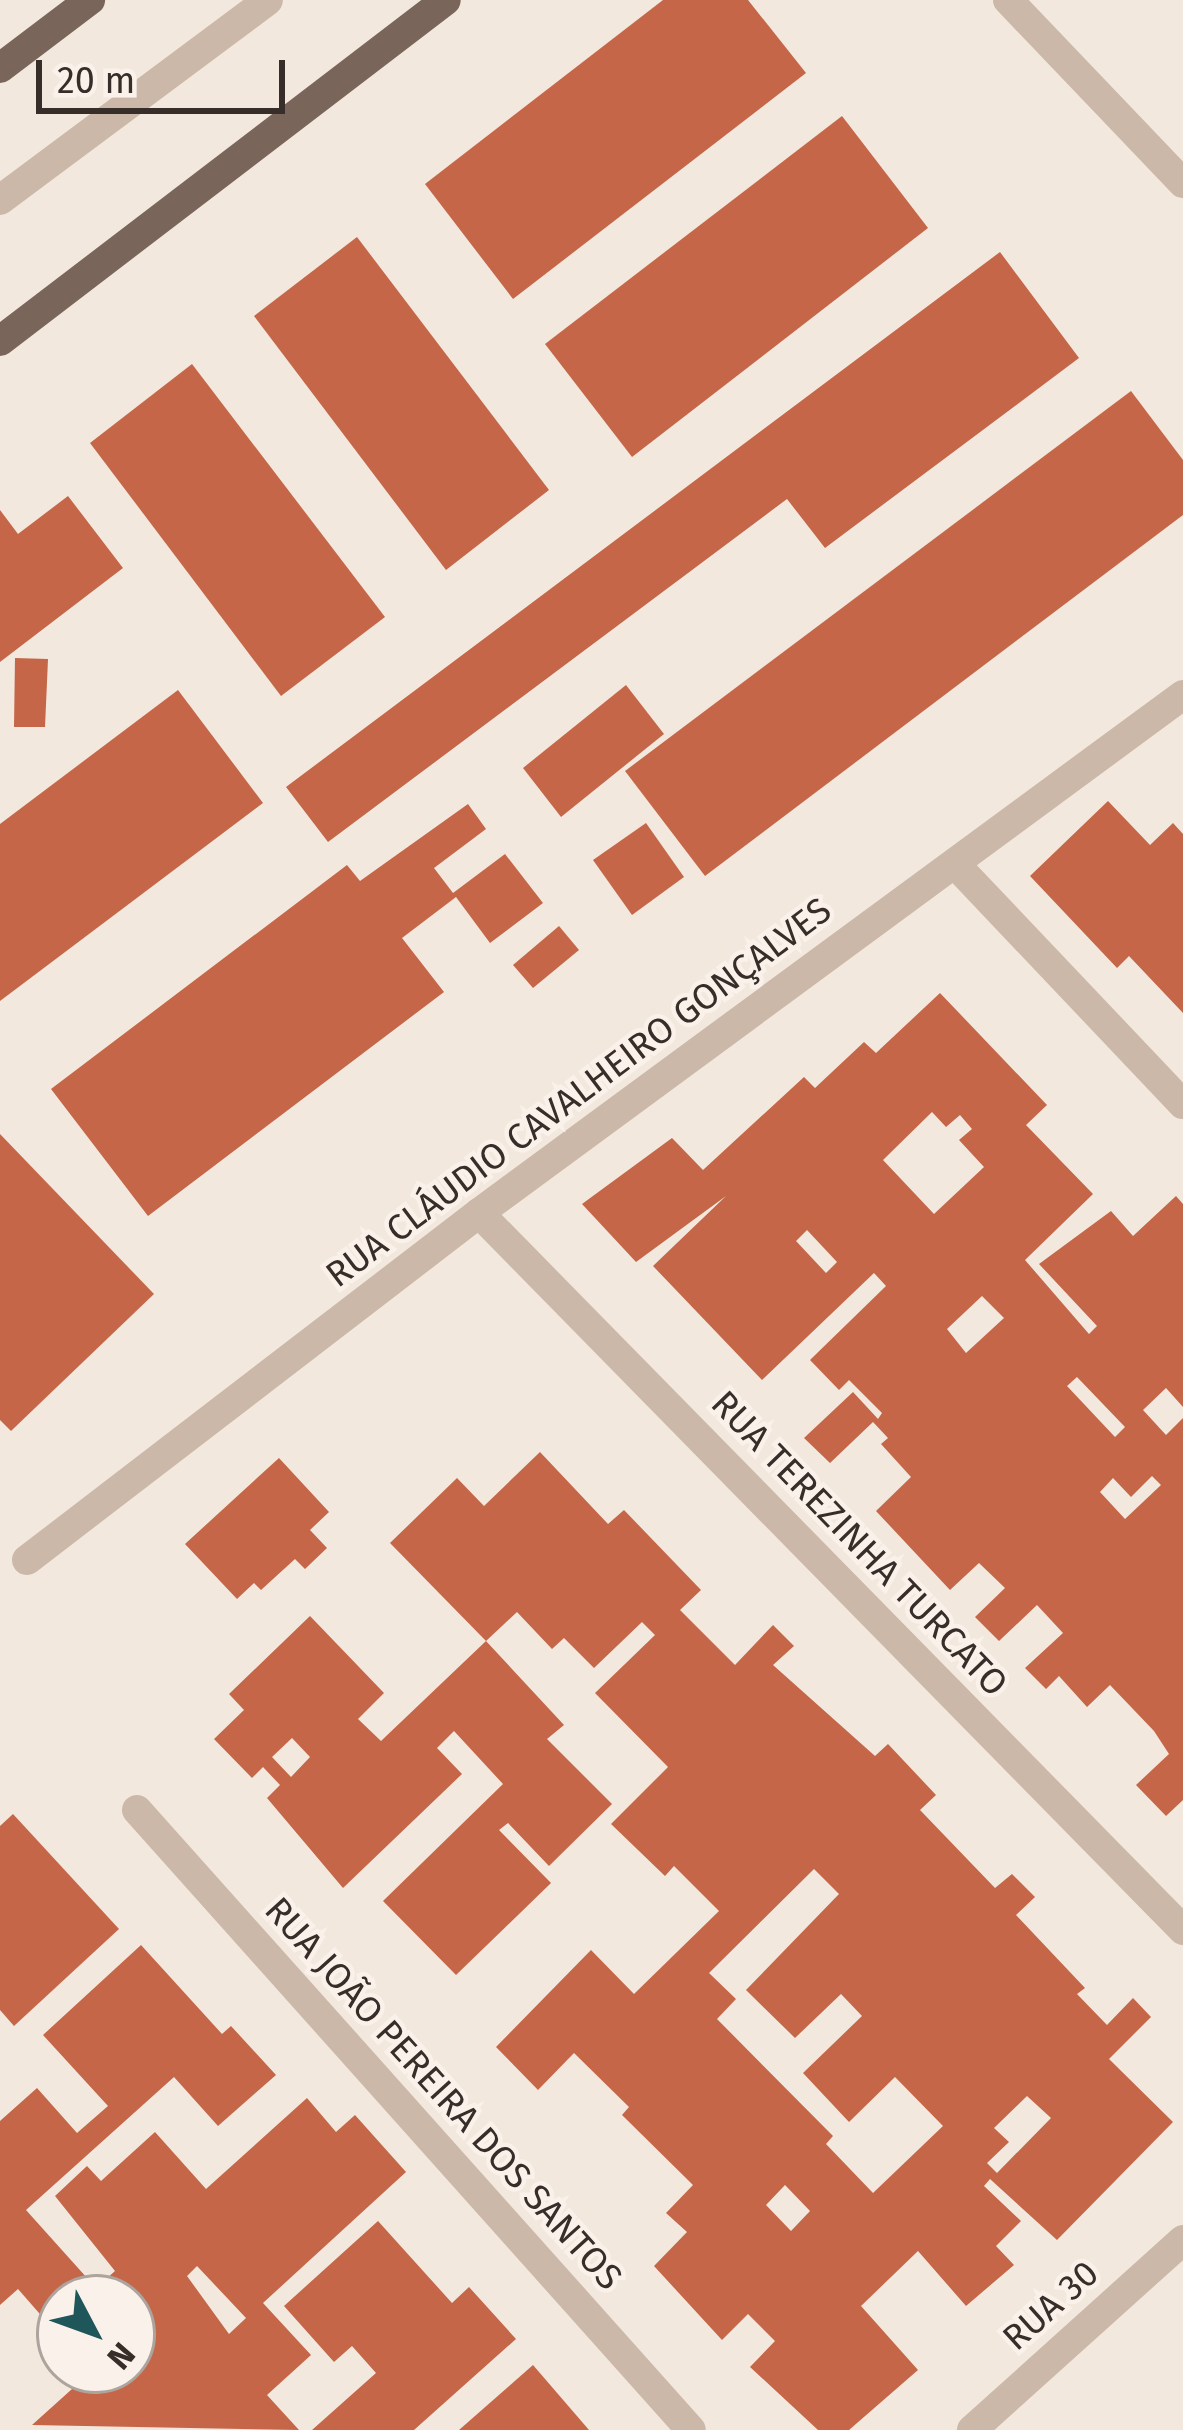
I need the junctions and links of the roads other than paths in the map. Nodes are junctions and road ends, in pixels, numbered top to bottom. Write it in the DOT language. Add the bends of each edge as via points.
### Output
graph roads {
  1 [pos="90,0"];
  2 [pos="268,0"];
  3 [pos="446,0"];
  4 [pos="1008,0"];
  5 [pos="0,68"];
  6 [pos="1183,183"];
  7 [pos="0,200"];
  8 [pos="0,341"];
  9 [pos="1183,695"];
  10 [pos="955,863"];
  11 [pos="1183,1104"];
  12 [pos="479,1213"];
  13 [pos="27,1560"];
  14 [pos="137,1810"];
  15 [pos="1183,1930"];
  16 [pos="1183,2240"];
  17 [pos="691,2430"];
  18 [pos="972,2430"];
  1 -- 5 [label="main road"];
  2 -- 7 [label="street"];
  3 -- 8 [label="main road"];
  4 -- 6 [label="street"];
  9 -- 10 [label="street, RUA CLÁUDIO CAVALHEIRO GONÇALVES"];
  10 -- 11 [label="street"];
  10 -- 12 [label="street, RUA CLÁUDIO CAVALHEIRO GONÇALVES"];
  12 -- 13 [label="street, RUA CLÁUDIO CAVALHEIRO GONÇALVES"];
  12 -- 15 [label="street, RUA TEREZINHA TURCATO"];
  14 -- 17 [label="street, RUA JOÃO PEREIRA DOS SANTOS"];
  16 -- 18 [label="street, RUA 30"];
}
